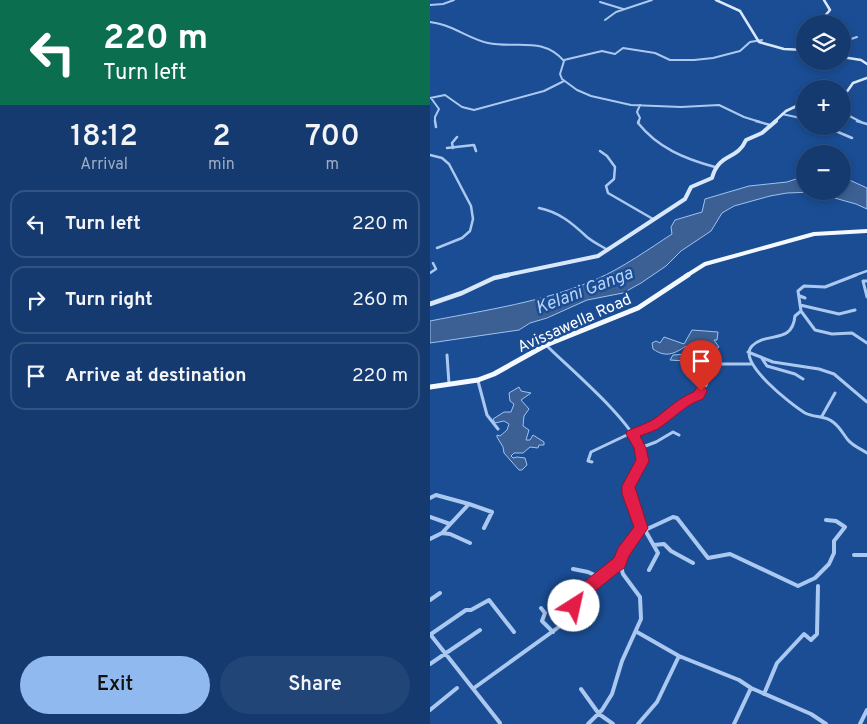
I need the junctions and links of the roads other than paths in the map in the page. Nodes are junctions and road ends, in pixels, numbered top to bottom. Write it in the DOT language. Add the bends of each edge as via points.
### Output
graph roads {
  1 [pos="454,0"];
  2 [pos="652,0"];
  3 [pos="716,0"];
  4 [pos="824,0"];
  5 [pos="600,2"];
  6 [pos="430,5"];
  7 [pos="624,9"];
  8 [pos="826,15"];
  9 [pos="605,20"];
  10 [pos="430,22"];
  11 [pos="857,37"];
  12 [pos="851,39"];
  13 [pos="757,40"];
  14 [pos="762,40"];
  15 [pos="796,49"];
  16 [pos="851,58"];
  17 [pos="564,60"];
  18 [pos="867,64"];
  19 [pos="867,78"];
  20 [pos="564,81"];
  21 [pos="851,87"];
  22 [pos="430,98"];
  23 [pos="640,106"];
  24 [pos="796,107"];
  25 [pos="782,114"];
  26 [pos="796,117"];
  27 [pos="851,118"];
  28 [pos="867,124"];
  29 [pos="770,125"];
  30 [pos="436,127"];
  31 [pos="845,135"];
  32 [pos="457,137"];
  33 [pos="852,138"];
  34 [pos="447,148"];
  35 [pos="453,148"];
  36 [pos="476,151"];
  37 [pos="600,151"];
  38 [pos="430,155"];
  39 [pos="715,167"];
  40 [pos="539,208"];
  41 [pos="653,219"];
  42 [pos="867,231"];
  43 [pos="437,248"];
  44 [pos="608,250"];
  45 [pos="433,262"];
  46 [pos="867,271"];
  47 [pos="430,273"];
  48 [pos="867,280"];
  49 [pos="800,296"];
  50 [pos="867,297"];
  51 [pos="805,298"];
  52 [pos="430,304"];
  53 [pos="800,305"];
  54 [pos="855,310"];
  55 [pos="801,311"];
  56 [pos="867,343"];
  57 [pos="546,345"];
  58 [pos="748,352"];
  59 [pos="447,355"];
  60 [pos="761,357"];
  61 [pos="752,364"];
  62 [pos="803,379"];
  63 [pos="478,380"];
  64 [pos="449,384"];
  65 [pos="430,387"];
  66 [pos="835,393"];
  67 [pos="867,402"];
  68 [pos="822,416"];
  69 [pos="498,429"];
  70 [pos="631,434"];
  71 [pos="679,435"];
  72 [pos="640,448"];
  73 [pos="867,453"];
  74 [pos="592,462"];
  75 [pos="430,498"];
  76 [pos="469,504"];
  77 [pos="430,517"];
  78 [pos="826,520"];
  79 [pos="450,524"];
  80 [pos="484,528"];
  81 [pos="643,529"];
  82 [pos="442,533"];
  83 [pos="430,539"];
  84 [pos="470,543"];
  85 [pos="654,545"];
  86 [pos="854,555"];
  87 [pos="867,555"];
  88 [pos="620,562"];
  89 [pos="693,563"];
  90 [pos="573,569"];
  91 [pos="649,570"];
  92 [pos="600,577"];
  93 [pos="818,586"];
  94 [pos="440,593"];
  95 [pos="430,600"];
  96 [pos="541,608"];
  97 [pos="480,630"];
  98 [pos="514,632"];
  99 [pos="553,632"];
  100 [pos="637,632"];
  101 [pos="430,634"];
  102 [pos="445,653"];
  103 [pos="679,656"];
  104 [pos="430,664"];
  105 [pos="457,688"];
  106 [pos="474,688"];
  107 [pos="751,688"];
  108 [pos="581,689"];
  109 [pos="764,694"];
  110 [pos="430,710"];
  111 [pos="867,710"];
  112 [pos="599,714"];
  113 [pos="500,723"];
  114 [pos="588,724"];
  115 [pos="613,724"];
  116 [pos="638,724"];
  117 [pos="734,724"];
  118 [pos="826,724"];
  119 [pos="860,724"];
  1 -- 6 [label="street"];
  2 -- 7 [label="street"];
  3 -- 13 [label="street" via="740,11"];
  4 -- 8 [label="street" via="830,10"];
  5 -- 7 [label="street"];
  7 -- 9 [label="street"];
  10 -- 17 [label="street" via="487,43 539,45 556,52"];
  11 -- 12 [label="street"];
  13 -- 14 [label="street"];
  13 -- 15 [label="street" via="777,48"];
  13 -- 17 [label="street" via="740,50 713,58 670,60 655,53 623,48 615,54 602,51"];
  16 -- 18 [label="street"];
  17 -- 20 [label="street" via="560,74"];
  19 -- 21 [label="street"];
  20 -- 22 [label="street" via="544,91 474,110 455,104 445,95"];
  20 -- 23 [label="street" via="591,96"];
  22 -- 30 [label="street" via="438,109"];
  23 -- 29 [label="street" via="719,105"];
  23 -- 39 [label="street" via="638,123 649,137 673,154"];
  24 -- 25 [label="street"];
  25 -- 26 [label="street"];
  25 -- 29 [label="street"];
  27 -- 28 [label="street"];
  29 -- 39 [label="street" via="762,133 746,140 742,149"];
  31 -- 33 [label="street"];
  32 -- 35 [label="street" via="452,143"];
  34 -- 35 [label="street"];
  35 -- 36 [label="street" via="474,145"];
  37 -- 41 [label="street" via="615,167 614,179 606,186 608,193"];
  38 -- 43 [label="street" via="442,158 451,166 473,216 468,232 456,243"];
  39 -- 41 [label="street" via="712,178 693,185 685,199"];
  40 -- 44 [label="street" via="554,211"];
  41 -- 44 [label="street"];
  42 -- 57 [label="main road, Avissawella Road" via="814,234 715,261 697,268 638,308"];
  44 -- 52 [label="street" via="587,259 494,278"];
  45 -- 47 [label="street" via="436,269"];
  46 -- 49 [label="street" via="825,287 804,286 798,291"];
  48 -- 50 [label="street" via="863,281"];
  49 -- 51 [label="street"];
  49 -- 53 [label="street"];
  53 -- 54 [label="street" via="839,314"];
  53 -- 55 [label="street"];
  55 -- 56 [label="street" via="815,330 832,334 852,333"];
  55 -- 58 [label="street" via="795,316 794,326 784,336 753,345"];
  57 -- 63 [label="main road, Avissawella Road"];
  57 -- 70 [label="street" via="611,409"];
  58 -- 60 [label="street"];
  58 -- 61 [label="street"];
  59 -- 64 [label="street"];
  60 -- 62 [label="street" via="767,366"];
  60 -- 67 [label="street" via="834,374"];
  61 -- 68 [label="street" via="778,393 808,414"];
  61 -- 70 [label="street" via="713,364 711,377 699,396 683,403 657,423"];
  63 -- 64 [label="main road, Avissawella Road"];
  63 -- 69 [label="street" via="487,415"];
  64 -- 65 [label="main road, Avissawella Road"];
  66 -- 68 [label="street"];
  68 -- 73 [label="street" via="832,420 848,440"];
  70 -- 72 [label="street"];
  70 -- 74 [label="street" via="591,452 588,461"];
  71 -- 72 [label="street" via="673,432"];
  72 -- 81 [label="street" via="641,466 628,486 636,518"];
  75 -- 76 [label="street" via="434,495"];
  76 -- 79 [label="street"];
  76 -- 80 [label="street" via="492,512"];
  77 -- 79 [label="street"];
  78 -- 81 [label="street" via="845,527 834,541 834,554 811,581 798,586 730,554 708,558 677,518"];
  79 -- 82 [label="street"];
  81 -- 85 [label="street"];
  81 -- 88 [label="street" via="623,553"];
  82 -- 83 [label="street"];
  82 -- 84 [label="street"];
  85 -- 89 [label="street" via="664,544"];
  85 -- 91 [label="street" via="658,553"];
  86 -- 87 [label="street"];
  88 -- 92 [label="street"];
  88 -- 100 [label="street" via="624,575 642,602"];
  90 -- 92 [label="street"];
  92 -- 99 [label="street" via="584,591 567,621"];
  93 -- 109 [label="street" via="817,634 811,640 804,634 777,663"];
  94 -- 95 [label="street"];
  96 -- 99 [label="street" via="545,613 542,621"];
  97 -- 102 [label="street"];
  98 -- 101 [label="street" via="490,600 466,610"];
  99 -- 106 [label="street"];
  100 -- 103 [label="street"];
  100 -- 112 [label="street" via="623,659 612,694"];
  101 -- 102 [label="street"];
  102 -- 104 [label="street"];
  102 -- 106 [label="street"];
  103 -- 107 [label="street"];
  103 -- 116 [label="street" via="657,702"];
  105 -- 110 [label="street"];
  106 -- 113 [label="street"];
  107 -- 109 [label="street"];
  107 -- 117 [label="street"];
  108 -- 112 [label="street"];
  109 -- 118 [label="street"];
  111 -- 119 [label="street"];
  112 -- 114 [label="street"];
  112 -- 115 [label="street"];
}
